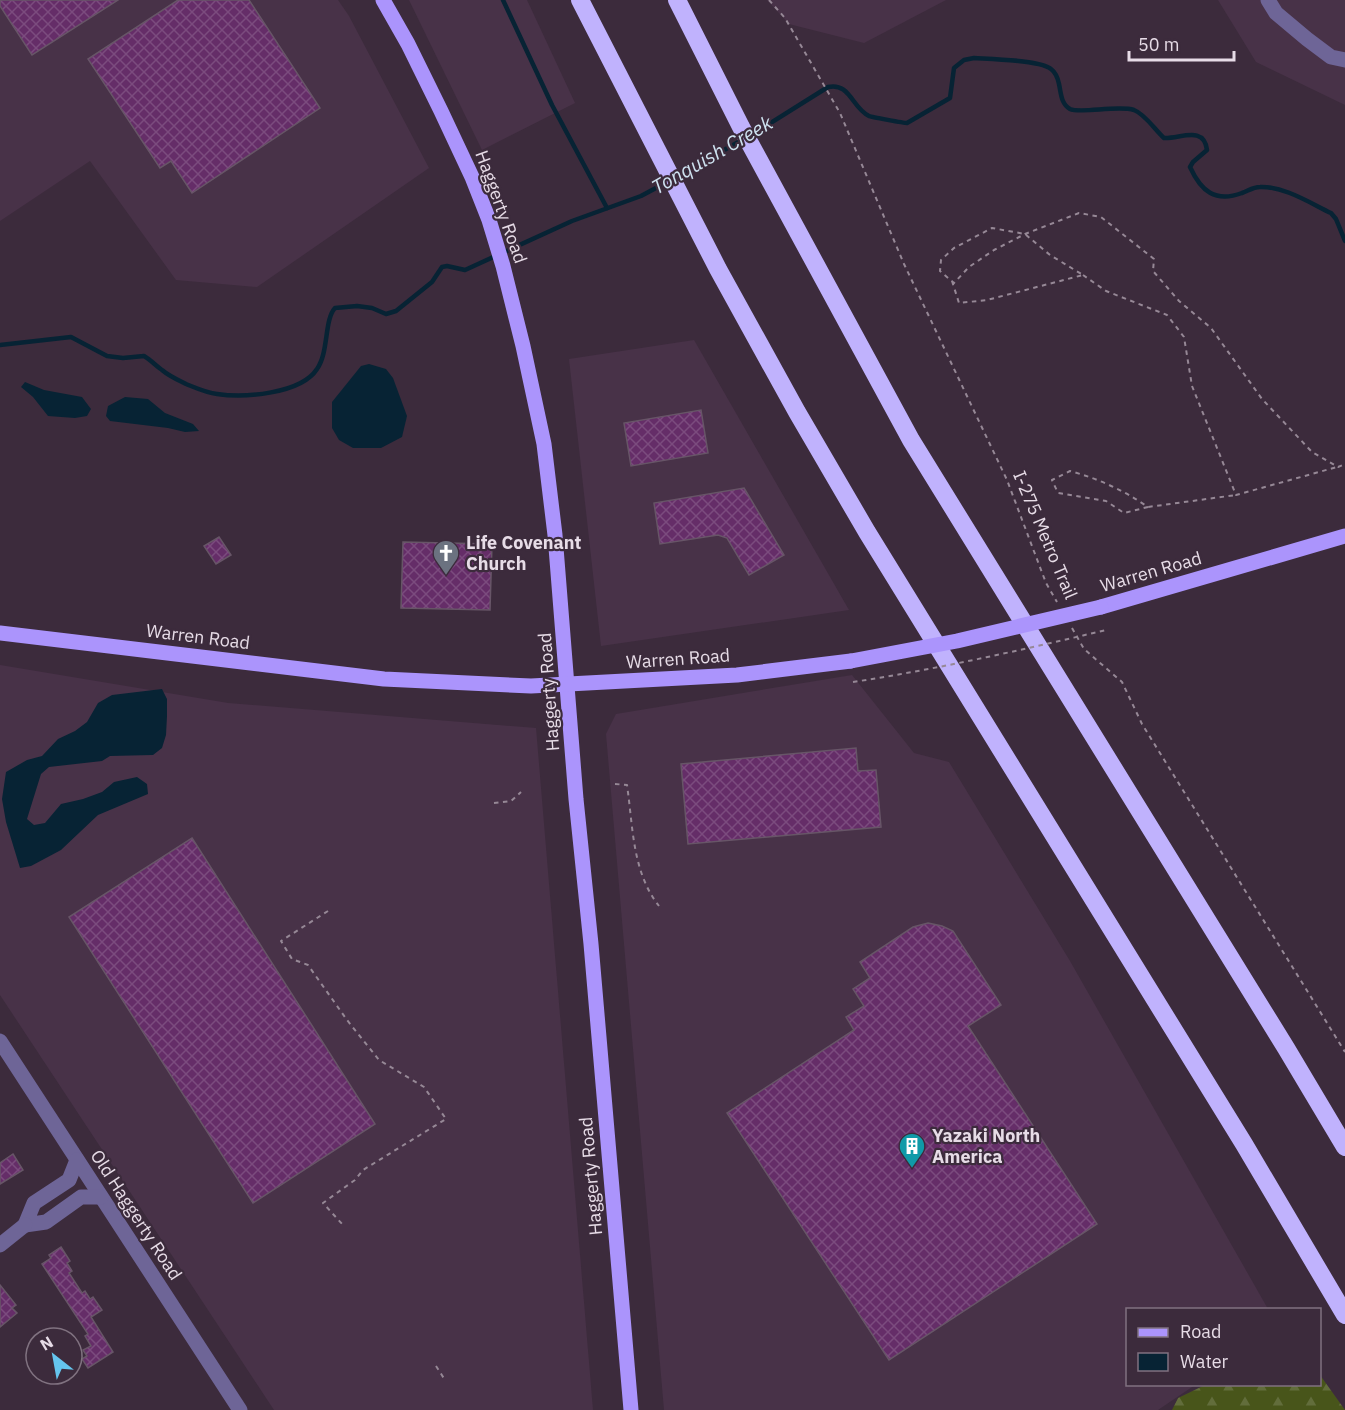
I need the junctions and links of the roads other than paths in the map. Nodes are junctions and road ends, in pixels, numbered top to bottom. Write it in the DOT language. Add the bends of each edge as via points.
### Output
graph roads {
  1 [pos="383,0"];
  2 [pos="580,0"];
  3 [pos="677,0"];
  4 [pos="1268,0"];
  5 [pos="1345,60"];
  6 [pos="1345,536"];
  7 [pos="0,633"];
  8 [pos="568,685"];
  9 [pos="0,1041"];
  10 [pos="1345,1147"];
  11 [pos="77,1160"];
  12 [pos="101,1197"];
  13 [pos="25,1225"];
  14 [pos="0,1245"];
  15 [pos="1345,1315"];
  16 [pos="240,1410"];
  17 [pos="631,1410"];
  1 -- 8 [label="main road, Haggerty Road" via="472,177 503,266 545,454"];
  2 -- 15 [label="highway" via="667,172 867,532"];
  3 -- 10 [label="highway" via="751,146 911,440"];
  4 -- 5 [label="street" via="1276,13 1307,39 1331,57"];
  6 -- 8 [label="main road, Warren Road, bridge" via="1101,607 957,641 851,661 737,675"];
  7 -- 8 [label="main road, Warren Road" via="406,681"];
  8 -- 17 [label="main road, Haggerty Road"];
  9 -- 11 [label="street, Old Haggerty Road"];
  11 -- 12 [label="street, Old Haggerty Road"];
  11 -- 13 [label="street" via="69,1180 34,1203"];
  12 -- 13 [label="street" via="81,1197 46,1221"];
  12 -- 16 [label="street, Old Haggerty Road"];
  13 -- 14 [label="street"];
}
